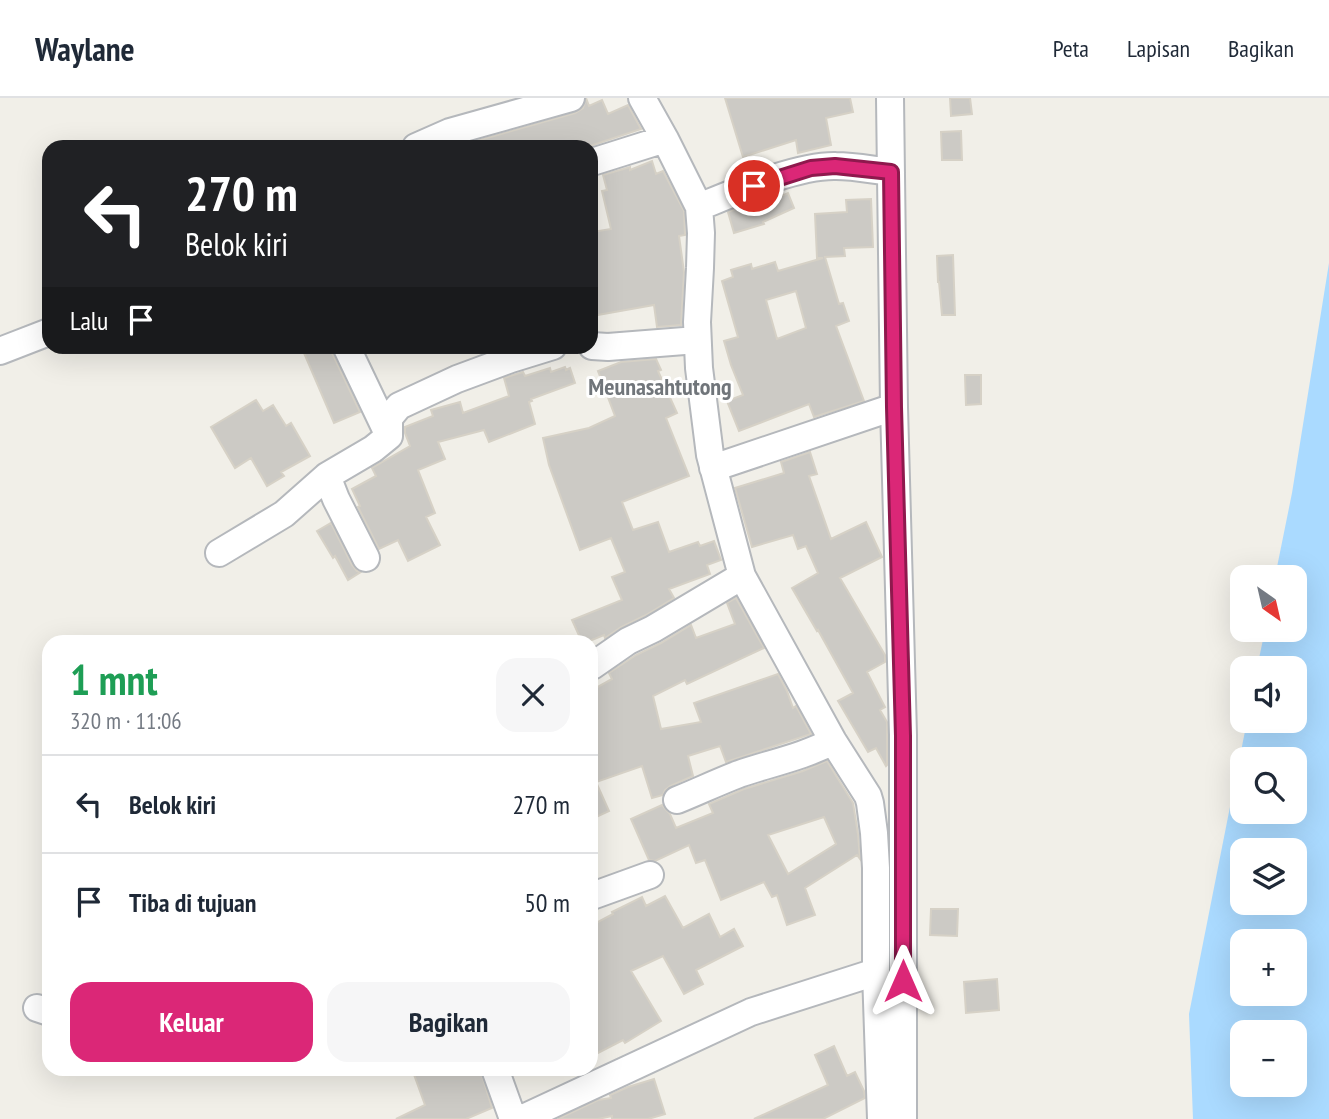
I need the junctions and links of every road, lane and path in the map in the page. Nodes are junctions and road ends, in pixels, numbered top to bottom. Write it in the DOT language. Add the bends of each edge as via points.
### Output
graph roads {
  1 [pos="571,98"];
  2 [pos="642,98"];
  3 [pos="890,98"];
  4 [pos="665,139"];
  5 [pos="432,140"];
  6 [pos="598,160"];
  7 [pos="891,172"];
  8 [pos="699,207"];
  9 [pos="42,335"];
  10 [pos="697,340"];
  11 [pos="598,346"];
  12 [pos="0,351"];
  13 [pos="350,354"];
  14 [pos="527,354"];
  15 [pos="894,407"];
  16 [pos="388,436"];
  17 [pos="713,468"];
  18 [pos="327,476"];
  19 [pos="219,553"];
  20 [pos="366,558"];
  21 [pos="742,576"];
  22 [pos="598,662"];
  23 [pos="834,741"];
  24 [pos="677,800"];
  25 [pos="650,874"];
  26 [pos="598,894"];
  27 [pos="876,972"];
  28 [pos="498,1076"];
  29 [pos="513,1119"];
  30 [pos="521,1119"];
  31 [pos="881,1119"];
  32 [pos="903,1119"];
  1 -- 5 [label="street"];
  2 -- 4 [label="street"];
  3 -- 7 [label="street"];
  4 -- 6 [label="street"];
  4 -- 8 [label="street"];
  7 -- 8 [label="street" via="811,168"];
  7 -- 15 [label="street"];
  8 -- 10 [label="street"];
  9 -- 12 [label="street"];
  10 -- 11 [label="street"];
  10 -- 17 [label="street"];
  13 -- 16 [label="street"];
  14 -- 16 [label="street" via="399,406 389,418"];
  15 -- 17 [label="street"];
  15 -- 32 [label="street" via="903,736"];
  16 -- 18 [label="street"];
  17 -- 21 [label="street"];
  18 -- 19 [label="street" via="285,514"];
  18 -- 20 [label="street"];
  21 -- 22 [label="street"];
  21 -- 23 [label="street"];
  23 -- 24 [label="street"];
  23 -- 27 [label="street" via="870,803 876,868"];
  25 -- 26 [label="street"];
  27 -- 30 [label="street" via="751,1012"];
  27 -- 31 [label="street"];
  28 -- 29 [label="street"];
}
